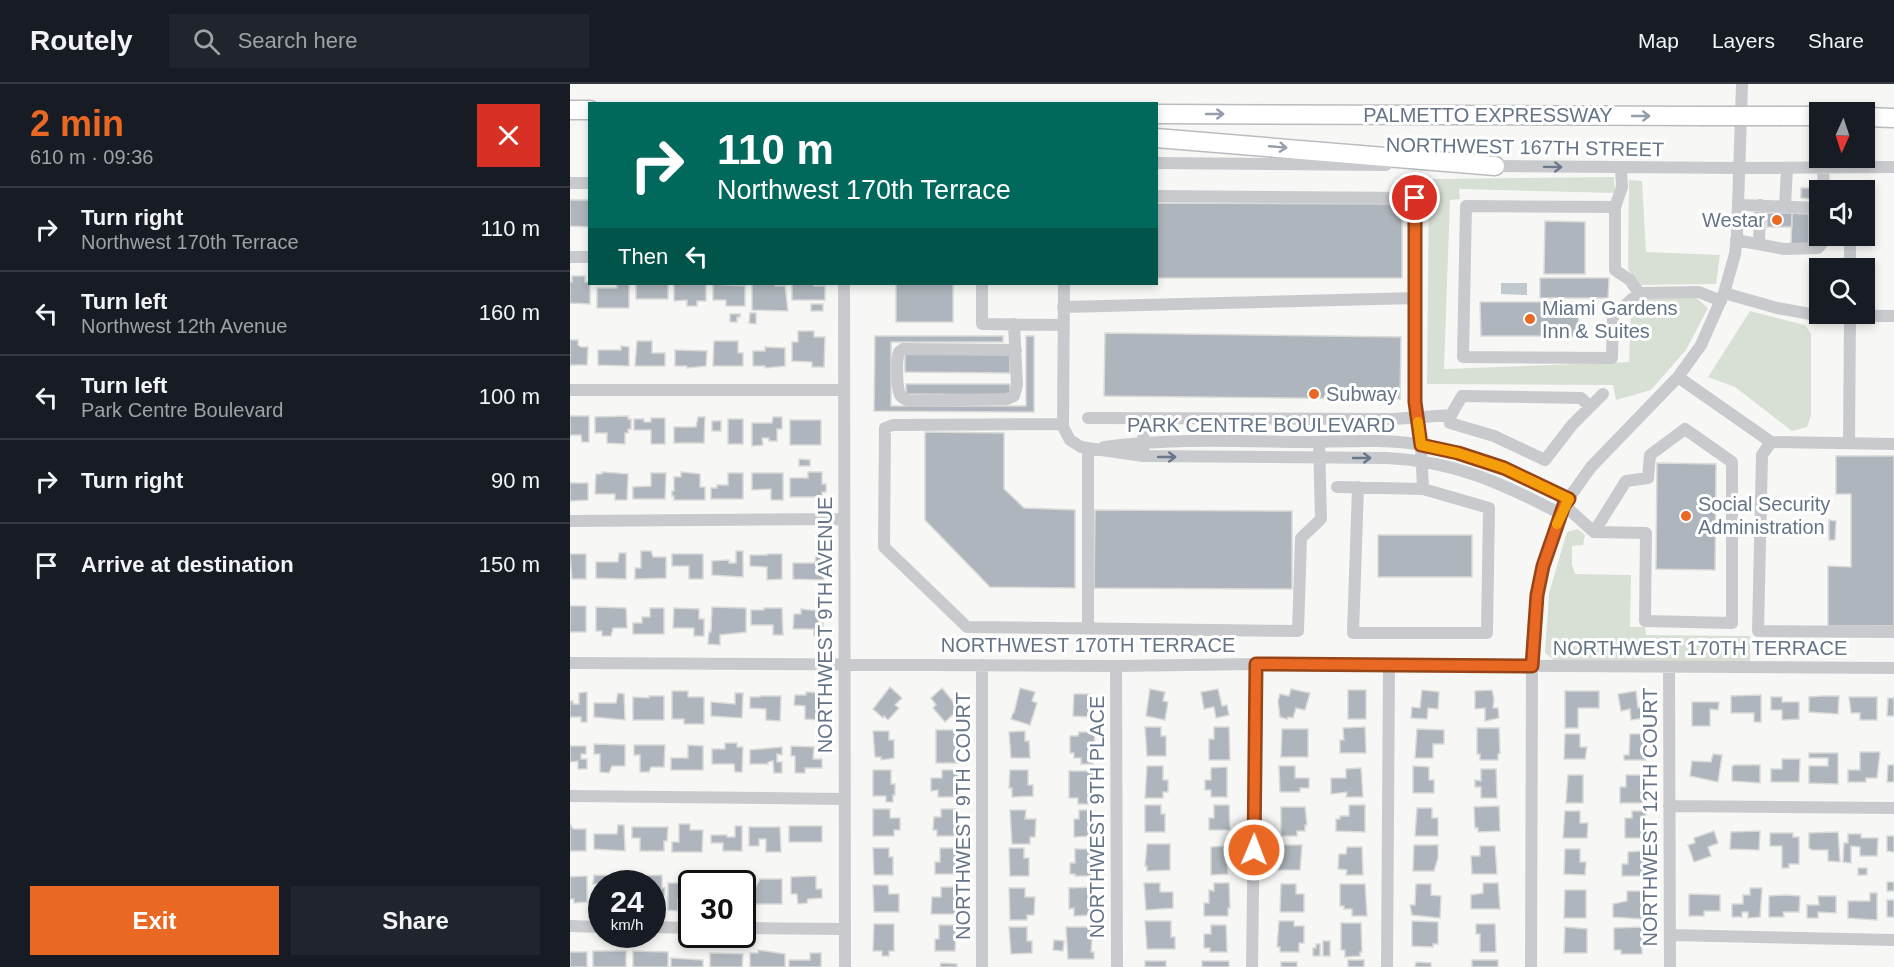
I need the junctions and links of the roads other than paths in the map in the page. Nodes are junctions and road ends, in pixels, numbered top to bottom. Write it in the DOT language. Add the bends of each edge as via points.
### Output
graph roads {
  1 [pos="1742,84"];
  2 [pos="570,110"];
  3 [pos="588,110"];
  4 [pos="1158,114"];
  5 [pos="1809,116"];
  6 [pos="1875,117"];
  7 [pos="1894,118"];
  8 [pos="1158,138"];
  9 [pos="1158,163"];
  10 [pos="1495,166"];
  11 [pos="1621,167"];
  12 [pos="1875,167"];
  13 [pos="1894,167"];
  14 [pos="1740,168"];
  15 [pos="1787,168"];
  16 [pos="1809,168"];
  17 [pos="1823,168"];
  18 [pos="1824,180"];
  19 [pos="570,183"];
  20 [pos="588,183"];
  21 [pos="1158,196"];
  22 [pos="1738,205"];
  23 [pos="1760,205"];
  24 [pos="1785,206"];
  25 [pos="1616,207"];
  26 [pos="1809,207"];
  27 [pos="1736,240"];
  28 [pos="1759,244"];
  29 [pos="1820,246"];
  30 [pos="570,257"];
  31 [pos="588,257"];
  32 [pos="844,285"];
  33 [pos="982,285"];
  34 [pos="1064,285"];
  35 [pos="1639,293"];
  36 [pos="1722,297"];
  37 [pos="1415,298"];
  38 [pos="1063,307"];
  39 [pos="1809,314"];
  40 [pos="1875,316"];
  41 [pos="1894,316"];
  42 [pos="1014,324"];
  43 [pos="1850,324"];
  44 [pos="1063,325"];
  45 [pos="1016,350"];
  46 [pos="1678,377"];
  47 [pos="570,390"];
  48 [pos="844,390"];
  49 [pos="1603,394"];
  50 [pos="1590,407"];
  51 [pos="1450,415"];
  52 [pos="1088,418"];
  53 [pos="1144,418"];
  54 [pos="1418,418"];
  55 [pos="1063,424"];
  56 [pos="1144,441"];
  57 [pos="1319,442"];
  58 [pos="1771,442"];
  59 [pos="1849,443"];
  60 [pos="1894,444"];
  61 [pos="1421,445"];
  62 [pos="1088,449"];
  63 [pos="1143,456"];
  64 [pos="1319,458"];
  65 [pos="1422,460"];
  66 [pos="1337,487"];
  67 [pos="1358,487"];
  68 [pos="1423,489"];
  69 [pos="1565,506"];
  70 [pos="843,519"];
  71 [pos="570,521"];
  72 [pos="1594,532"];
  73 [pos="1088,628"];
  74 [pos="1894,632"];
  75 [pos="570,663"];
  76 [pos="845,664"];
  77 [pos="1256,664"];
  78 [pos="982,665"];
  79 [pos="1389,665"];
  80 [pos="1116,666"];
  81 [pos="1532,666"];
  82 [pos="1669,667"];
  83 [pos="1894,668"];
  84 [pos="570,796"];
  85 [pos="845,799"];
  86 [pos="1669,806"];
  87 [pos="1894,808"];
  88 [pos="570,926"];
  89 [pos="588,927"];
  90 [pos="756,928"];
  91 [pos="845,929"];
  92 [pos="1670,935"];
  93 [pos="1894,940"];
  94 [pos="845,967"];
  95 [pos="982,967"];
  96 [pos="1117,967"];
  97 [pos="1252,967"];
  98 [pos="1388,967"];
  99 [pos="1531,967"];
  100 [pos="1670,967"];
  1 -- 14 [label="street"];
  2 -- 3 [label="highway"];
  4 -- 5 [label="highway, PALMETTO EXPRESSWAY, one-way, bridge"];
  6 -- 7 [label="highway"];
  8 -- 10 [label="highway, one-way"];
  9 -- 10 [label="street, NORTHWEST 167TH STREET"];
  10 -- 11 [label="street, NORTHWEST 167TH STREET, one-way"];
  11 -- 14 [label="street, NORTHWEST 167TH STREET"];
  11 -- 25 [label="street" via="1622,187"];
  12 -- 13 [label="street, NORTHWEST 167TH STREET"];
  14 -- 15 [label="street, NORTHWEST 167TH STREET"];
  14 -- 22 [label="street"];
  15 -- 16 [label="street, NORTHWEST 167TH STREET"];
  15 -- 24 [label="street"];
  17 -- 18 [label="street"];
  19 -- 20 [label="street"];
  21 -- 37 [label="street" via="1415,198"];
  22 -- 23 [label="street"];
  22 -- 27 [label="street"];
  23 -- 24 [label="street"];
  23 -- 28 [label="street"];
  24 -- 26 [label="street"];
  25 -- 35 [label="street" via="1615,270 1630,280"];
  25 -- 35 [label="street" via="1466,206 1463,357 1612,358 1613,310"];
  27 -- 28 [label="street"];
  27 -- 36 [label="street"];
  28 -- 29 [label="street" via="1784,249"];
  30 -- 31 [label="street"];
  32 -- 48 [label="street, NORTHWEST 9TH AVENUE"];
  33 -- 42 [label="street" via="982,324"];
  34 -- 38 [label="street"];
  35 -- 36 [label="street" via="1700,292"];
  36 -- 39 [label="street"];
  36 -- 46 [label="street" via="1701,345"];
  37 -- 38 [label="street"];
  37 -- 54 [label="street"];
  38 -- 44 [label="street"];
  40 -- 41 [label="street"];
  42 -- 44 [label="street"];
  42 -- 45 [label="street"];
  43 -- 59 [label="street"];
  44 -- 55 [label="street"];
  45 -- 45 [label="street" via="1017,385 1014,396 1007,399 910,401 899,393 897,358 903,349"];
  46 -- 58 [label="street"];
  46 -- 69 [label="street" via="1591,467"];
  47 -- 48 [label="street"];
  48 -- 70 [label="street, NORTHWEST 9TH AVENUE"];
  49 -- 50 [label="street"];
  50 -- 51 [label="street" via="1581,398 1462,396"];
  50 -- 51 [label="street" via="1545,460 1494,436 1450,423"];
  51 -- 54 [label="street"];
  52 -- 53 [label="street"];
  53 -- 54 [label="street"];
  53 -- 56 [label="street"];
  54 -- 61 [label="street"];
  55 -- 62 [label="street" via="1070,440"];
  55 -- 73 [label="street" via="885,428 884,548 967,627"];
  56 -- 57 [label="street, PARK CENTRE BOULEVARD"];
  56 -- 62 [label="street, PARK CENTRE BOULEVARD"];
  56 -- 63 [label="street"];
  57 -- 61 [label="street, PARK CENTRE BOULEVARD"];
  57 -- 64 [label="street"];
  58 -- 59 [label="street"];
  58 -- 74 [label="street" via="1762,455 1758,631"];
  59 -- 60 [label="street"];
  61 -- 65 [label="street"];
  61 -- 69 [label="street, PARK CENTRE BOULEVARD" via="1504,468"];
  62 -- 63 [label="street, PARK CENTRE BOULEVARD"];
  62 -- 73 [label="street"];
  63 -- 64 [label="street, PARK CENTRE BOULEVARD, one-way"];
  64 -- 65 [label="street, PARK CENTRE BOULEVARD, one-way"];
  64 -- 73 [label="street" via="1321,519 1301,538 1299,631"];
  65 -- 68 [label="street"];
  65 -- 69 [label="street, PARK CENTRE BOULEVARD"];
  66 -- 67 [label="street"];
  67 -- 68 [label="street"];
  67 -- 68 [label="street" via="1353,633 1487,633 1489,508"];
  69 -- 72 [label="street"];
  69 -- 81 [label="street" via="1537,595"];
  70 -- 71 [label="street"];
  70 -- 76 [label="street, NORTHWEST 9TH AVENUE"];
  72 -- 72 [label="street" via="1646,533 1645,621 1732,623 1732,462 1685,429 1650,455 1648,478 1626,481"];
  75 -- 76 [label="street, NORTHWEST 170TH TERRACE"];
  76 -- 78 [label="street, NORTHWEST 170TH TERRACE"];
  76 -- 85 [label="street, NORTHWEST 9TH AVENUE"];
  77 -- 79 [label="street, NORTHWEST 170TH TERRACE"];
  77 -- 80 [label="street, NORTHWEST 170TH TERRACE"];
  77 -- 97 [label="street"];
  78 -- 80 [label="street, NORTHWEST 170TH TERRACE"];
  78 -- 95 [label="street, NORTHWEST 9TH COURT"];
  79 -- 81 [label="street, NORTHWEST 170TH TERRACE"];
  79 -- 98 [label="street"];
  80 -- 96 [label="street, NORTHWEST 9TH PLACE"];
  81 -- 82 [label="street, NORTHWEST 170TH TERRACE"];
  81 -- 99 [label="street"];
  82 -- 83 [label="street, NORTHWEST 170TH TERRACE"];
  82 -- 86 [label="street, NORTHWEST 12TH COURT"];
  84 -- 85 [label="street"];
  85 -- 91 [label="street, NORTHWEST 9TH AVENUE"];
  86 -- 87 [label="street"];
  86 -- 92 [label="street, NORTHWEST 12TH COURT"];
  88 -- 89 [label="street"];
  90 -- 91 [label="street"];
  91 -- 94 [label="street, NORTHWEST 9TH AVENUE"];
  92 -- 93 [label="street"];
  92 -- 100 [label="street, NORTHWEST 12TH COURT"];
}
